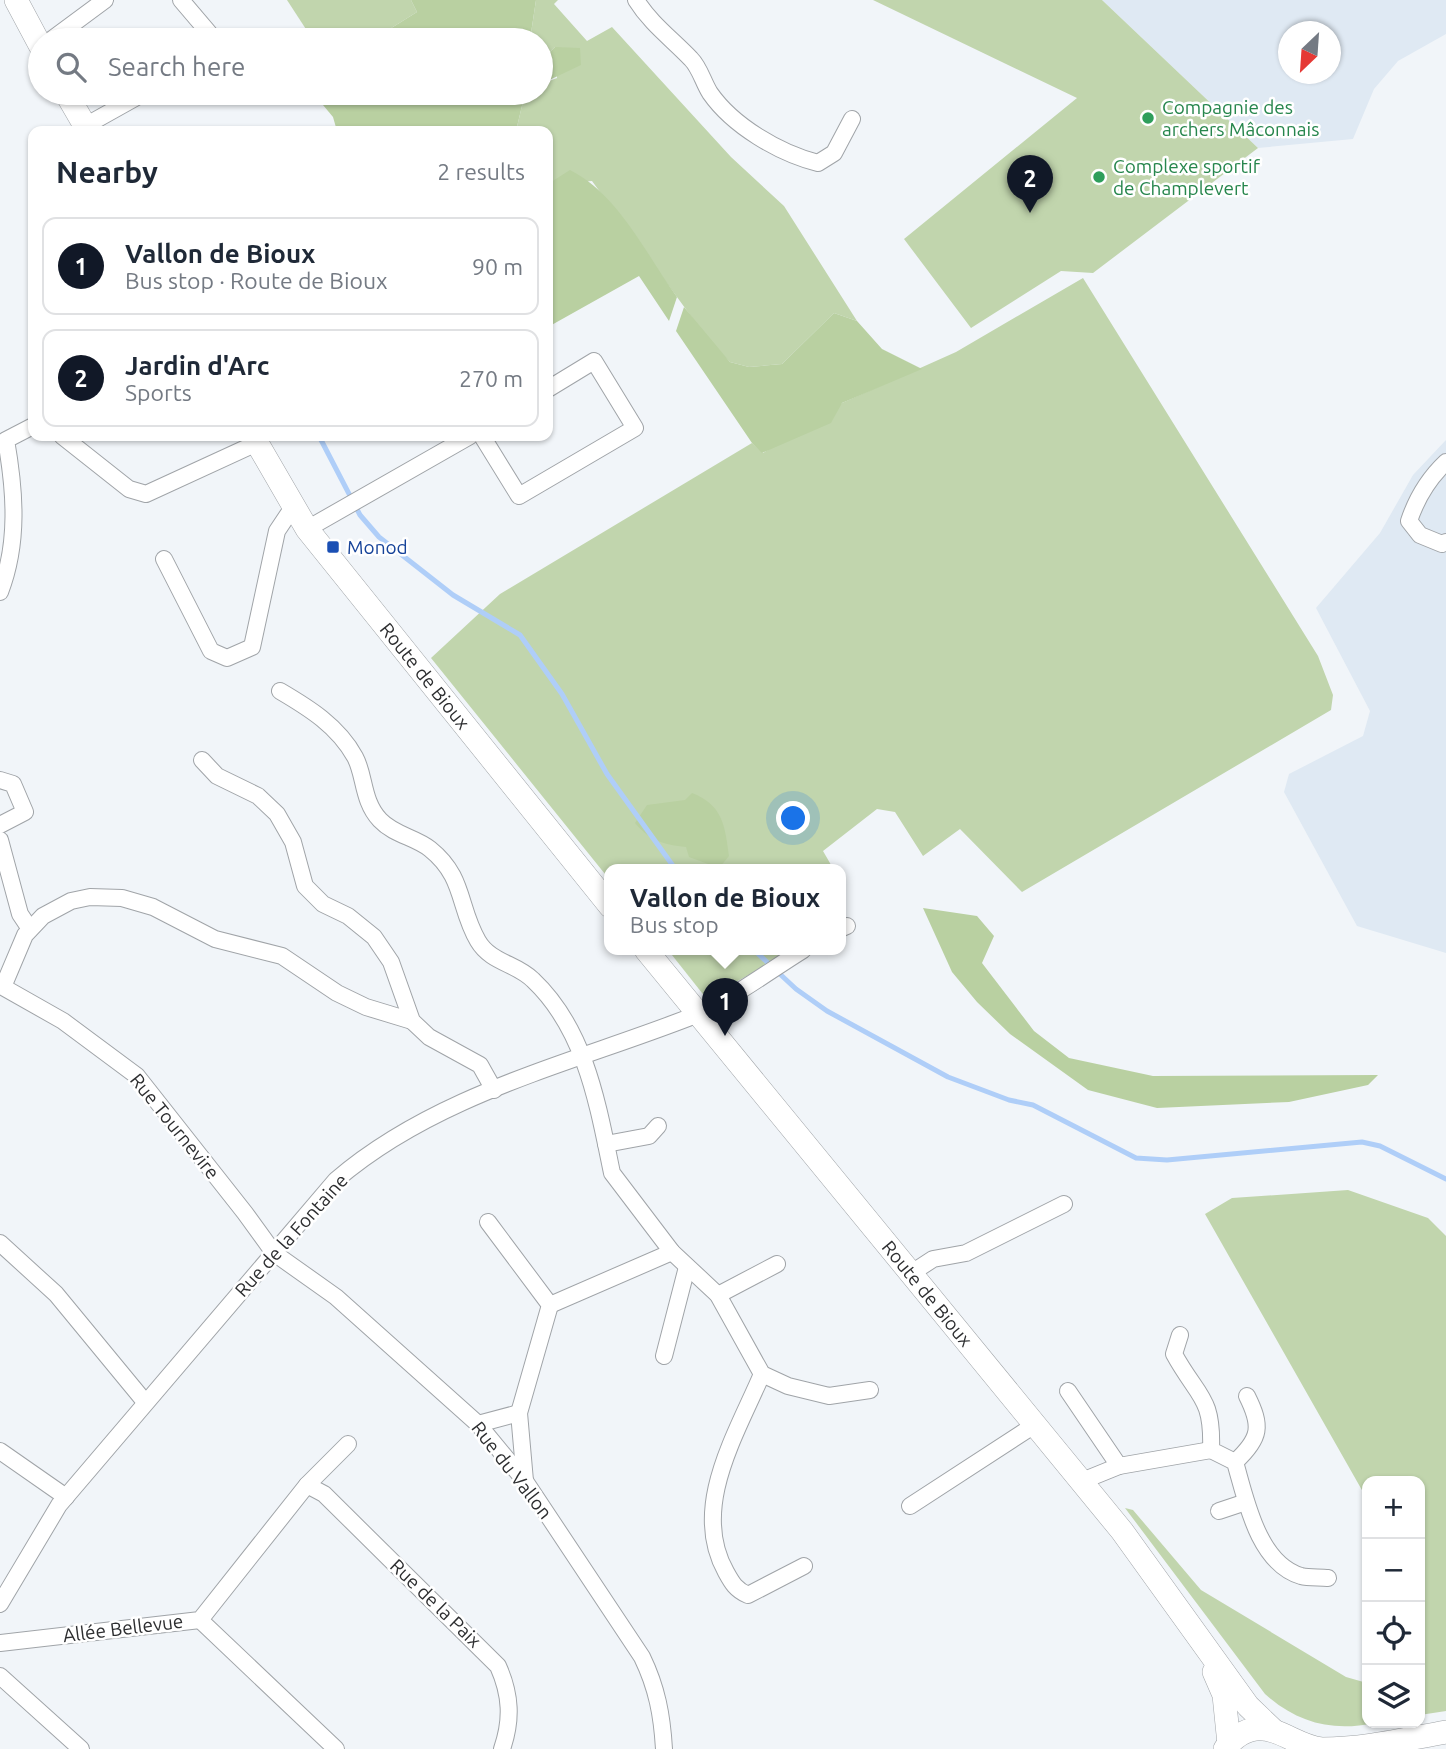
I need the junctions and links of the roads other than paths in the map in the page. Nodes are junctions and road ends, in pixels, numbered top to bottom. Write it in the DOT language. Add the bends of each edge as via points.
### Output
graph roads {
  1 [pos="16,0"];
  2 [pos="105,0"];
  3 [pos="181,0"];
  4 [pos="636,0"];
  5 [pos="31,28"];
  6 [pos="67,28"];
  7 [pos="205,28"];
  8 [pos="73,105"];
  9 [pos="125,105"];
  10 [pos="852,119"];
  11 [pos="84,126"];
  12 [pos="91,126"];
  13 [pos="553,386"];
  14 [pos="28,428"];
  15 [pos="3,440"];
  16 [pos="68,441"];
  17 [pos="251,441"];
  18 [pos="256,441"];
  19 [pos="461,441"];
  20 [pos="485,441"];
  21 [pos="1446,462"];
  22 [pos="293,507"];
  23 [pos="307,529"];
  24 [pos="1446,542"];
  25 [pos="164,559"];
  26 [pos="0,592"];
  27 [pos="280,691"];
  28 [pos="202,760"];
  29 [pos="0,780"];
  30 [pos="0,825"];
  31 [pos="0,840"];
  32 [pos="604,899"];
  33 [pos="30,929"];
  34 [pos="650,955"];
  35 [pos="795,955"];
  36 [pos="1,986"];
  37 [pos="697,1014"];
  38 [pos="412,1021"];
  39 [pos="583,1056"];
  40 [pos="494,1090"];
  41 [pos="658,1126"];
  42 [pos="606,1144"];
  43 [pos="1064,1204"];
  44 [pos="488,1222"];
  45 [pos="0,1243"];
  46 [pos="672,1252"];
  47 [pos="274,1253"];
  48 [pos="777,1264"];
  49 [pos="687,1267"];
  50 [pos="910,1274"];
  51 [pos="718,1295"];
  52 [pos="550,1305"];
  53 [pos="1180,1335"];
  54 [pos="664,1356"];
  55 [pos="762,1374"];
  56 [pos="870,1390"];
  57 [pos="1068,1391"];
  58 [pos="1247,1396"];
  59 [pos="145,1402"];
  60 [pos="519,1413"];
  61 [pos="478,1424"];
  62 [pos="1036,1424"];
  63 [pos="348,1444"];
  64 [pos="1210,1450"];
  65 [pos="0,1451"];
  66 [pos="1235,1462"];
  67 [pos="1119,1466"];
  68 [pos="525,1481"];
  69 [pos="1082,1481"];
  70 [pos="307,1485"];
  71 [pos="66,1497"];
  72 [pos="1246,1502"];
  73 [pos="911,1506"];
  74 [pos="1219,1511"];
  75 [pos="804,1566"];
  76 [pos="1328,1578"];
  77 [pos="0,1604"];
  78 [pos="200,1620"];
  79 [pos="0,1643"];
  80 [pos="1202,1643"];
  81 [pos="0,1676"];
  82 [pos="1272,1729"];
  83 [pos="1446,1732"];
  84 [pos="1227,1746"];
  85 [pos="1297,1746"];
  86 [pos="1379,1747"];
  87 [pos="81,1749"];
  88 [pos="336,1749"];
  89 [pos="502,1749"];
  90 [pos="664,1749"];
  1 -- 5 [label="main road"];
  2 -- 6 [label="street"];
  3 -- 7 [label="street"];
  4 -- 10 [label="street" via="648,19 694,62 710,93 741,125 798,158 817,163 834,153"];
  8 -- 11 [label="main road"];
  9 -- 12 [label="street"];
  13 -- 20 [label="street" via="594,361 635,428 519,496"];
  14 -- 15 [label="street"];
  15 -- 26 [label="street" via="14,520 13,554"];
  16 -- 17 [label="street" via="129,489 146,494"];
  18 -- 22 [label="main road, Route de Bioux"];
  19 -- 23 [label="street"];
  21 -- 24 [label="street" via="1416,500 1409,520 1420,535"];
  22 -- 23 [label="main road, Route de Bioux"];
  22 -- 25 [label="street" via="277,531 253,648 227,658 211,650"];
  23 -- 32 [label="main road, Route de Bioux"];
  27 -- 39 [label="street" via="317,713 338,734 356,758 370,806 380,820 429,848 448,868 460,887 478,942 489,955 532,978 556,1007"];
  28 -- 38 [label="street" via="217,776 258,796 277,814 293,842 305,886 323,904 348,916 374,937 391,962"];
  29 -- 30 [label="street" via="13,784 25,812"];
  31 -- 33 [label="street" via="20,914"];
  33 -- 36 [label="street, Rue Tournevire"];
  33 -- 38 [label="street, Rue Tournevire" via="71,901 122,898 153,907 215,939 282,956 337,993"];
  34 -- 37 [label="main road, Route de Bioux"];
  35 -- 37 [label="street, Rue de la Fontaine"];
  36 -- 47 [label="street, Rue Tournevire" via="63,1021 137,1076"];
  37 -- 39 [label="street, Rue de la Fontaine"];
  37 -- 50 [label="main road, Route de Bioux"];
  38 -- 40 [label="street" via="429,1037 480,1065"];
  39 -- 40 [label="street, Rue de la Fontaine"];
  39 -- 42 [label="street"];
  40 -- 47 [label="street, Rue de la Fontaine" via="426,1119 358,1161"];
  41 -- 42 [label="street" via="649,1136"];
  42 -- 46 [label="street" via="612,1173 621,1188"];
  43 -- 50 [label="street" via="966,1252 933,1259"];
  44 -- 52 [label="street"];
  45 -- 59 [label="street" via="55,1294"];
  46 -- 49 [label="street"];
  46 -- 52 [label="street"];
  47 -- 59 [label="street, Rue de la Fontaine"];
  47 -- 61 [label="street, Rue du Vallon" via="337,1297"];
  48 -- 51 [label="street"];
  49 -- 51 [label="street"];
  49 -- 54 [label="street"];
  50 -- 62 [label="main road, Route de Bioux"];
  51 -- 55 [label="street"];
  52 -- 60 [label="street"];
  53 -- 64 [label="street" via="1174,1354 1207,1402 1212,1419"];
  55 -- 56 [label="street" via="819,1394 843,1396"];
  55 -- 75 [label="street" via="719,1473 711,1525 715,1552 735,1588 748,1595"];
  57 -- 67 [label="street"];
  58 -- 66 [label="street" via="1259,1420 1255,1438"];
  59 -- 71 [label="street, Rue de la Fontaine"];
  60 -- 61 [label="street"];
  60 -- 68 [label="street"];
  61 -- 68 [label="street, Rue du Vallon"];
  62 -- 69 [label="main road, Route de Bioux"];
  62 -- 73 [label="street"];
  63 -- 70 [label="street, Allée Bellevue"];
  64 -- 66 [label="street"];
  64 -- 67 [label="street"];
  65 -- 71 [label="street"];
  66 -- 72 [label="street"];
  67 -- 69 [label="street"];
  68 -- 90 [label="street, Rue du Vallon" via="642,1657 662,1714"];
  69 -- 80 [label="main road, Route de Bioux"];
  70 -- 78 [label="street, Allée Bellevue"];
  70 -- 89 [label="street, Rue de la Paix" via="334,1504 498,1666 507,1686 510,1714"];
  71 -- 77 [label="street, Rue de la Fontaine"];
  72 -- 74 [label="street"];
  72 -- 76 [label="street" via="1269,1552 1281,1566 1302,1576"];
  78 -- 79 [label="street, Allée Bellevue"];
  78 -- 88 [label="street"];
  80 -- 82 [label="main road, Route de Bioux" via="1248,1706"];
  80 -- 84 [label="main road, Route de Bioux" via="1224,1695"];
  81 -- 87 [label="street"];
  82 -- 84 [label="main road" via="1253,1729"];
  82 -- 85 [label="main road, Route de Bioux"];
  83 -- 86 [label="main road, Route de Bioux"];
  85 -- 86 [label="main road, Route de Bioux"];
}
